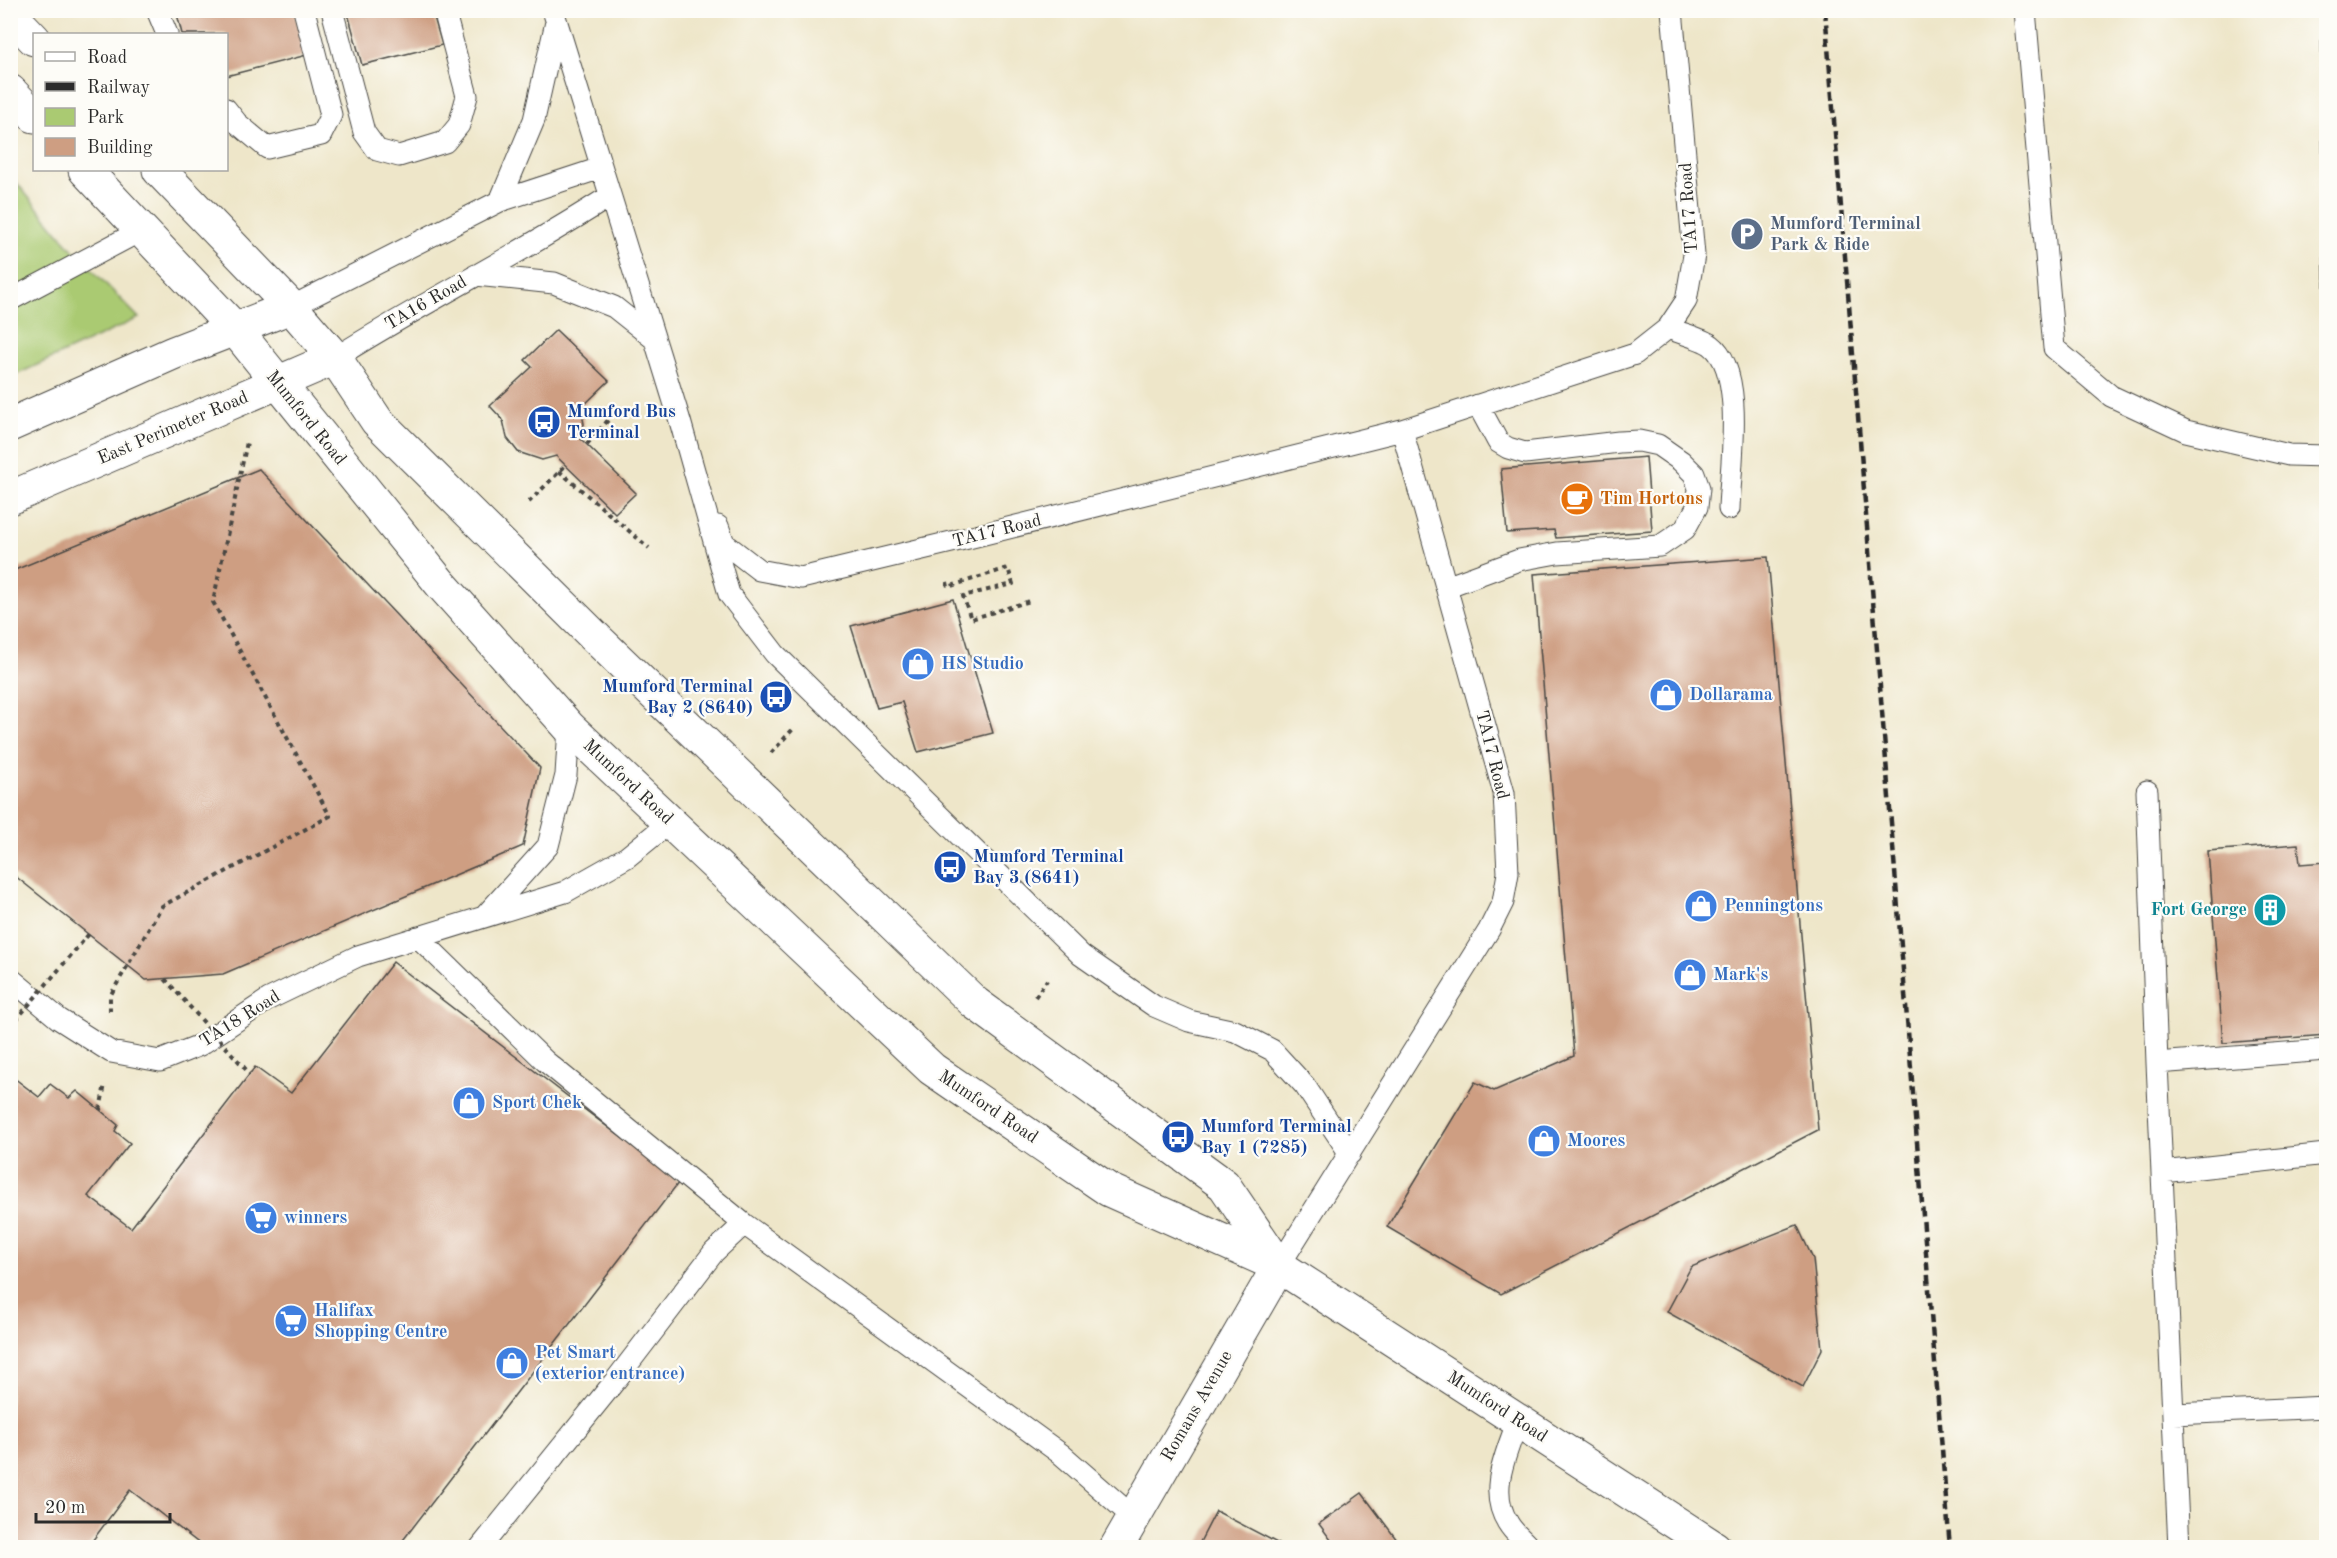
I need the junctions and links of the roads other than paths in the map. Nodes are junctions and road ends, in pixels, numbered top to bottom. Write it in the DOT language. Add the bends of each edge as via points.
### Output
graph roads {
  1 [pos="158,10"];
  2 [pos="304,10"];
  3 [pos="332,10"];
  4 [pos="444,10"];
  5 [pos="1672,10"];
  6 [pos="2025,10"];
  7 [pos="10,14"];
  8 [pos="554,16"];
  9 [pos="167,33"];
  10 [pos="33,38"];
  11 [pos="10,91"];
  12 [pos="228,112"];
  13 [pos="33,115"];
  14 [pos="601,168"];
  15 [pos="86,171"];
  16 [pos="160,171"];
  17 [pos="610,196"];
  18 [pos="500,201"];
  19 [pos="142,230"];
  20 [pos="476,275"];
  21 [pos="10,300"];
  22 [pos="291,307"];
  23 [pos="234,328"];
  24 [pos="1668,328"];
  25 [pos="653,338"];
  26 [pos="335,358"];
  27 [pos="277,384"];
  28 [pos="1478,405"];
  29 [pos="680,421"];
  30 [pos="10,425"];
  31 [pos="1402,430"];
  32 [pos="2326,456"];
  33 [pos="10,498"];
  34 [pos="1729,509"];
  35 [pos="1446,587"];
  36 [pos="569,727"];
  37 [pos="2147,791"];
  38 [pos="670,822"];
  39 [pos="483,918"];
  40 [pos="418,937"];
  41 [pos="10,978"];
  42 [pos="2326,1050"];
  43 [pos="2157,1063"];
  44 [pos="1350,1154"];
  45 [pos="2326,1154"];
  46 [pos="2162,1172"];
  47 [pos="744,1224"];
  48 [pos="1279,1266"];
  49 [pos="2326,1407"];
  50 [pos="2174,1414"];
  51 [pos="1518,1420"];
  52 [pos="1132,1517"];
  53 [pos="480,1548"];
  54 [pos="1116,1548"];
  55 [pos="1530,1548"];
  56 [pos="1715,1548"];
  57 [pos="2179,1548"];
  1 -- 9 [label="lane"];
  2 -- 12 [label="lane" via="331,115 321,135 267,148"];
  3 -- 4 [label="lane" via="364,132 377,150 399,156 445,142 459,125 467,96"];
  5 -- 24 [label="lane, TA17 Road" via="1694,255 1686,302"];
  6 -- 32 [label="lane" via="2054,348 2111,396 2186,431 2289,455"];
  7 -- 10 [label="street"];
  8 -- 14 [label="lane"];
  8 -- 18 [label="lane" via="534,120"];
  11 -- 13 [label="street"];
  14 -- 17 [label="lane"];
  14 -- 18 [label="lane"];
  15 -- 19 [label="street, Mumford Road"];
  16 -- 22 [label="street, Mumford Road"];
  17 -- 20 [label="lane"];
  17 -- 25 [label="lane"];
  18 -- 22 [label="lane"];
  19 -- 21 [label="lane"];
  19 -- 23 [label="street, Mumford Road"];
  20 -- 25 [label="lane, TA16 Road" via="554,283 614,307"];
  20 -- 26 [label="lane, TA16 Road"];
  22 -- 23 [label="street"];
  22 -- 26 [label="street, Mumford Road"];
  23 -- 27 [label="street, Mumford Road"];
  23 -- 30 [label="street"];
  24 -- 28 [label="lane, TA17 Road" via="1635,354"];
  24 -- 34 [label="lane" via="1711,345 1726,364 1734,413"];
  25 -- 29 [label="lane"];
  26 -- 27 [label="street, East Perimeter Road"];
  26 -- 48 [label="street, Mumford Road" via="377,421 975,1003 1224,1185"];
  27 -- 33 [label="street, East Perimeter Road"];
  27 -- 36 [label="street, Mumford Road" via="440,583"];
  28 -- 31 [label="lane, TA17 Road"];
  28 -- 35 [label="lane" via="1498,442 1525,453 1619,442 1658,445 1694,474 1699,488 1697,507 1685,529 1660,546 1557,553 1519,560"];
  29 -- 31 [label="lane, TA17 Road" via="724,543 759,570 801,578"];
  29 -- 44 [label="lane" via="729,594 775,654 1082,955 1154,1006 1189,1021 1235,1031 1272,1050 1305,1086"];
  31 -- 35 [label="lane, TA17 Road"];
  35 -- 44 [label="lane, TA17 Road" via="1504,793 1508,836 1505,892 1489,930"];
  36 -- 38 [label="street, Mumford Road"];
  36 -- 39 [label="lane" via="566,775 548,846"];
  37 -- 43 [label="lane"];
  38 -- 39 [label="lane, TA18 Road" via="627,857 565,892"];
  38 -- 48 [label="street, Mumford Road" via="932,1069 1109,1190"];
  39 -- 40 [label="lane, TA18 Road"];
  40 -- 41 [label="lane, TA18 Road" via="358,956 269,999 200,1045 160,1061 111,1052 59,1019"];
  40 -- 47 [label="lane" via="545,1061"];
  42 -- 43 [label="lane"];
  43 -- 46 [label="lane"];
  44 -- 48 [label="lane, TA17 Road"];
  45 -- 46 [label="lane"];
  46 -- 50 [label="lane"];
  47 -- 52 [label="lane" via="1061,1454"];
  47 -- 53 [label="lane" via="714,1252"];
  48 -- 51 [label="street, Mumford Road"];
  48 -- 52 [label="street, Romans Avenue"];
  49 -- 50 [label="lane"];
  50 -- 57 [label="lane"];
  51 -- 55 [label="lane" via="1498,1478 1500,1506 1508,1524"];
  51 -- 56 [label="street, Mumford Road"];
  52 -- 54 [label="street, Romans Avenue"];
}
